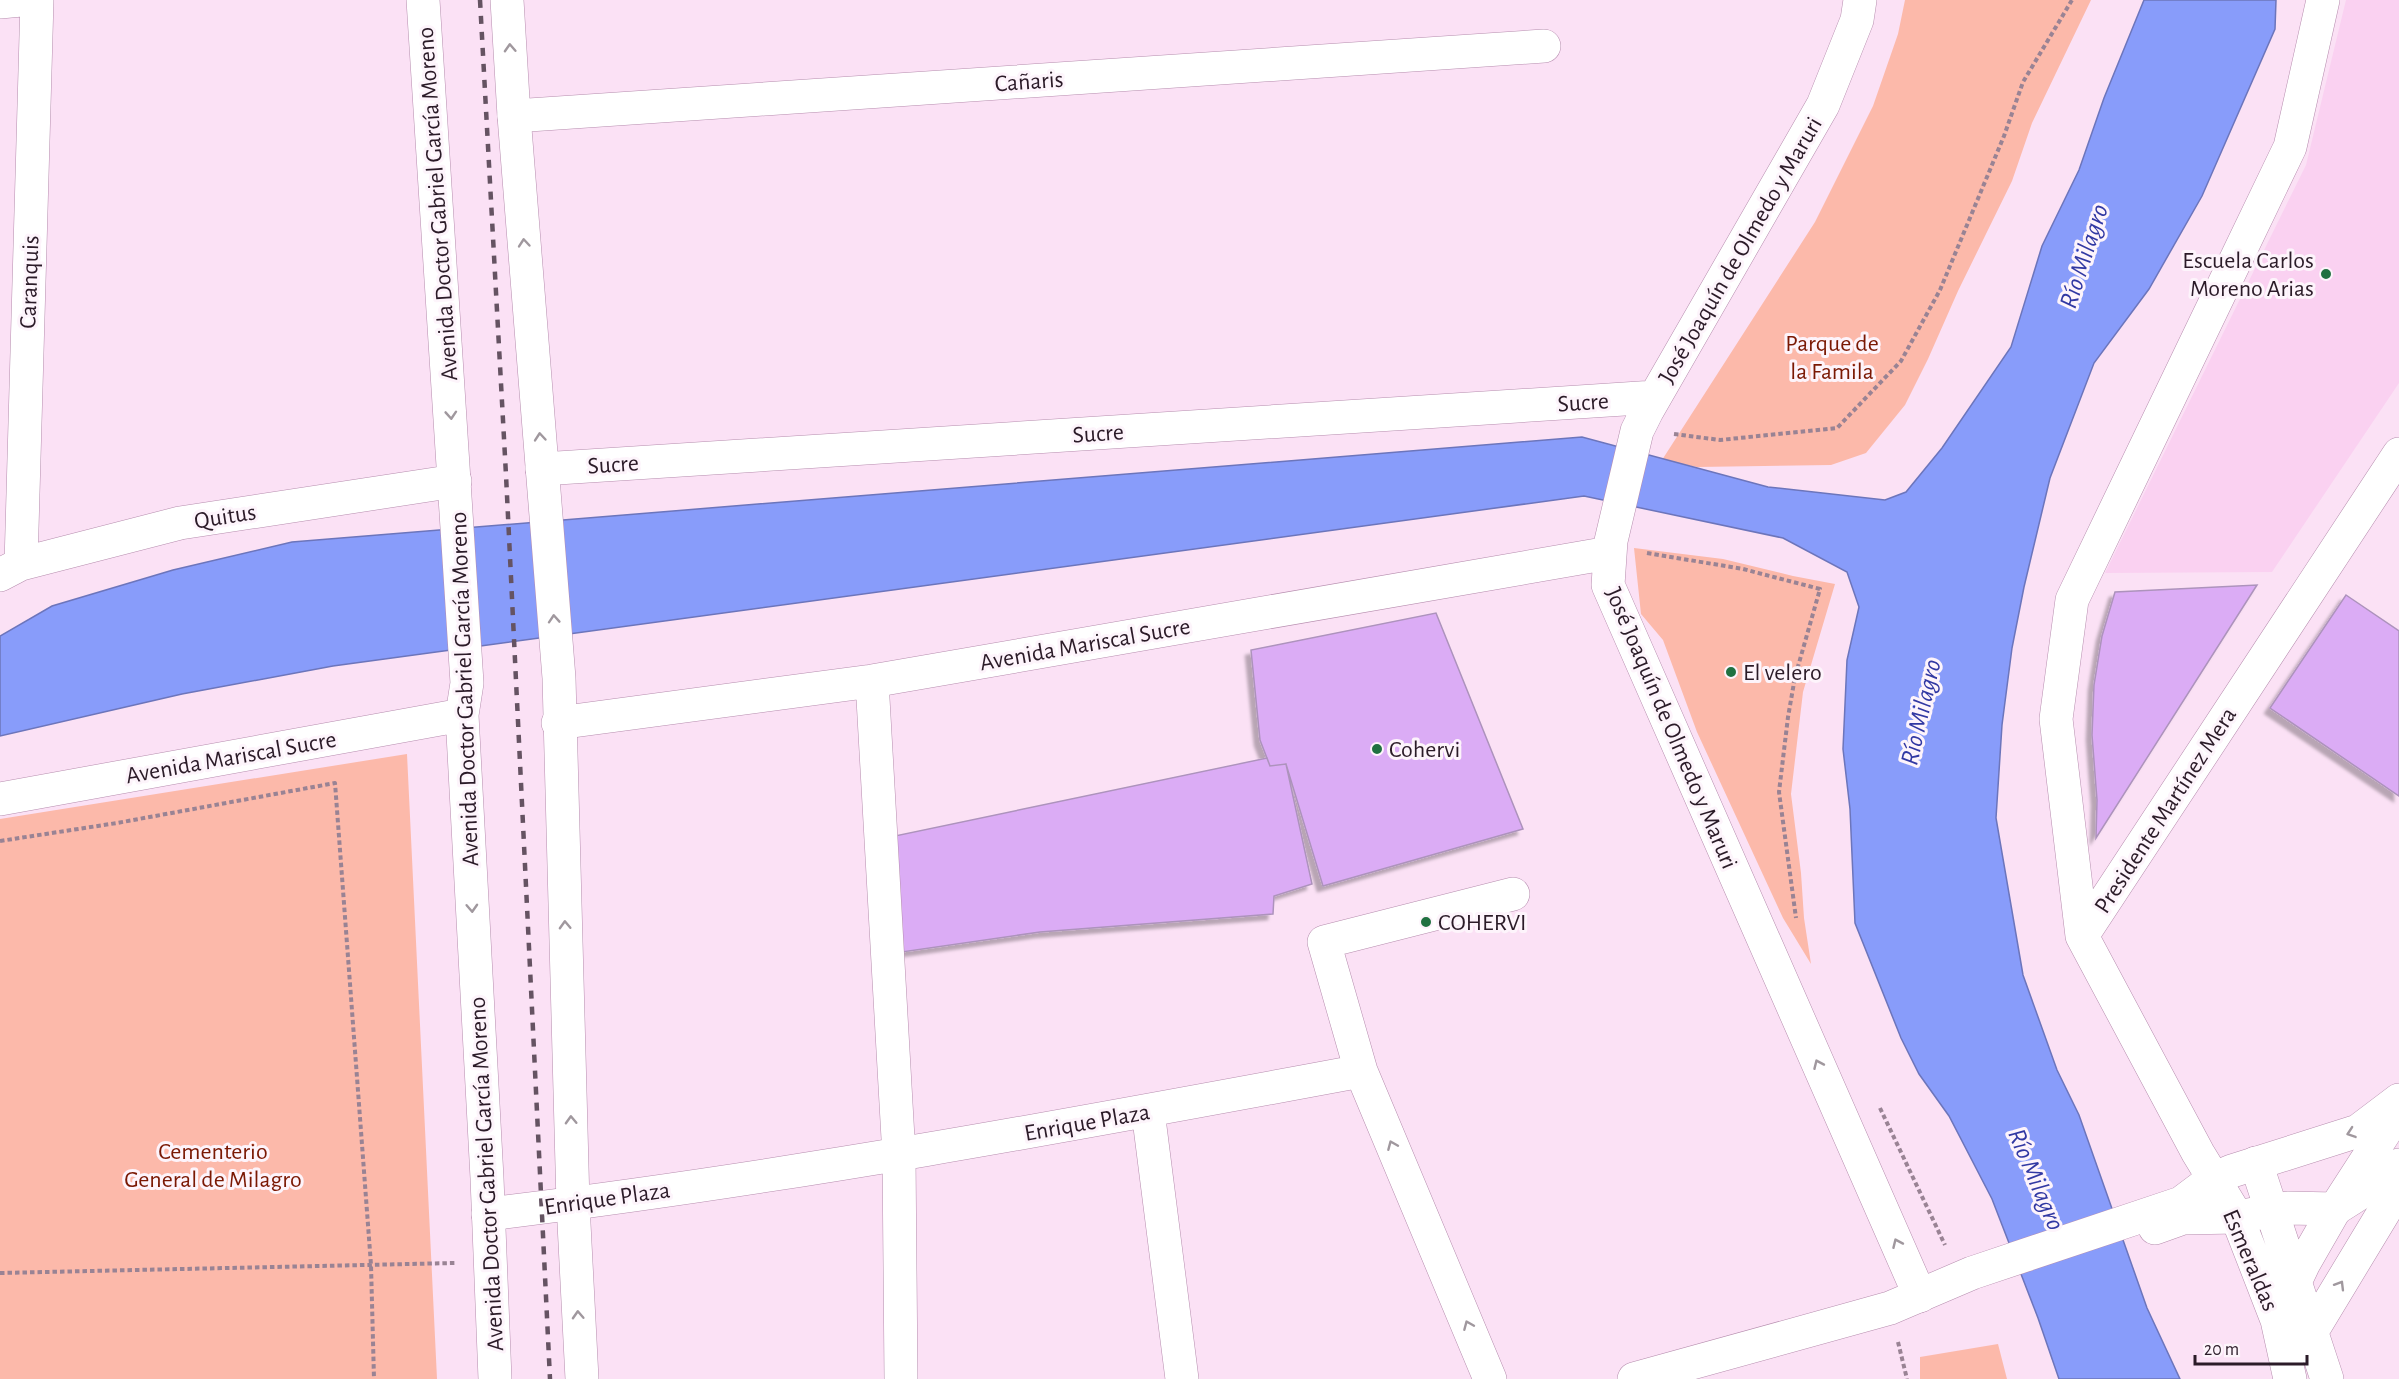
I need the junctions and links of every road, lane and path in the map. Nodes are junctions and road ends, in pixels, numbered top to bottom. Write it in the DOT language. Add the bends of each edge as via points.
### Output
graph roads {
  1 [pos="21,0"];
  2 [pos="37,0"];
  3 [pos="423,0"];
  4 [pos="507,0"];
  5 [pos="1860,0"];
  6 [pos="2072,0"];
  7 [pos="2323,0"];
  8 [pos="0,2"];
  9 [pos="1544,46"];
  10 [pos="514,116"];
  11 [pos="1655,397"];
  12 [pos="1636,438"];
  13 [pos="2399,454"];
  14 [pos="542,469"];
  15 [pos="456,495"];
  16 [pos="1620,548"];
  17 [pos="11,570"];
  18 [pos="872,681"];
  19 [pos="462,715"];
  20 [pos="558,723"];
  21 [pos="0,799"];
  22 [pos="0,841"];
  23 [pos="1513,894"];
  24 [pos="1799,926"];
  25 [pos="2082,936"];
  26 [pos="1361,1071"];
  27 [pos="2399,1100"];
  28 [pos="1878,1104"];
  29 [pos="2399,1110"];
  30 [pos="1148,1111"];
  31 [pos="899,1156"];
  32 [pos="2256,1163"];
  33 [pos="2399,1166"];
  34 [pos="2213,1179"];
  35 [pos="2399,1187"];
  36 [pos="573,1204"];
  37 [pos="2335,1209"];
  38 [pos="2182,1211"];
  39 [pos="2271,1211"];
  40 [pos="488,1214"];
  41 [pos="2237,1217"];
  42 [pos="490,1262"];
  43 [pos="372,1265"];
  44 [pos="1966,1271"];
  45 [pos="0,1273"];
  46 [pos="2295,1282"];
  47 [pos="1920,1296"];
  48 [pos="2277,1320"];
  49 [pos="2311,1333"];
  50 [pos="2293,1376"];
  51 [pos="374,1379"];
  52 [pos="495,1379"];
  53 [pos="582,1379"];
  54 [pos="901,1379"];
  55 [pos="1182,1379"];
  56 [pos="1490,1379"];
  57 [pos="1634,1379"];
  58 [pos="2327,1379"];
  1 -- 8 [label="street"];
  2 -- 17 [label="street, Caranquis"];
  3 -- 15 [label="street, Avenida Doctor Gabriel García Moreno, one-way"];
  10 -- 4 [label="street, one-way"];
  5 -- 11 [label="street, José Joaquín de Olmedo y Maruri" via="1857,20 1823,105"];
  6 -- 12 [label="path" via="2022,82 2004,136 1940,290 1901,361 1838,428 1720,440"];
  7 -- 25 [label="street" via="2290,147 2072,600 2056,719"];
  9 -- 10 [label="street, Cañaris"];
  14 -- 10 [label="street, one-way"];
  11 -- 12 [label="street, José Joaquín de Olmedo y Maruri"];
  11 -- 14 [label="street, Sucre"];
  12 -- 16 [label="street, José Joaquín de Olmedo y Maruri"];
  13 -- 25 [label="street, Presidente Martínez Mera"];
  20 -- 14 [label="street, one-way" via="559,678"];
  15 -- 17 [label="street, Quitus" via="180,523"];
  15 -- 19 [label="street, Avenida Doctor Gabriel García Moreno" via="467,682"];
  16 -- 18 [label="street, Avenida Mariscal Sucre"];
  16 -- 24 [label="path" via="1743,568 1820,589 1795,676 1779,792"];
  47 -- 16 [label="street, José Joaquín de Olmedo y Maruri, one-way" via="1608,585"];
  18 -- 20 [label="street, Avenida Mariscal Sucre"];
  18 -- 31 [label="street"];
  19 -- 21 [label="street, Avenida Mariscal Sucre"];
  19 -- 40 [label="street, Avenida Doctor Gabriel García Moreno, one-way"];
  36 -- 20 [label="street, one-way"];
  22 -- 43 [label="path" via="334,783"];
  23 -- 26 [label="street" via="1324,942"];
  25 -- 34 [label="street, Presidente Martínez Mera"];
  26 -- 30 [label="street, Enrique Plaza"];
  56 -- 26 [label="street, one-way"];
  27 -- 32 [label="street, one-way" via="2358,1131"];
  28 -- 44 [label="path"];
  29 -- 37 [label="street"];
  30 -- 31 [label="street, Enrique Plaza"];
  30 -- 55 [label="street"];
  31 -- 36 [label="street, Enrique Plaza"];
  31 -- 54 [label="street"];
  32 -- 34 [label="street"];
  32 -- 39 [label="street"];
  33 -- 37 [label="street"];
  34 -- 38 [label="street"];
  34 -- 41 [label="street, Esmeraldas"];
  49 -- 35 [label="street, one-way"];
  36 -- 40 [label="street, Enrique Plaza"];
  53 -- 36 [label="street, one-way"];
  37 -- 39 [label="street"];
  37 -- 46 [label="street"];
  38 -- 41 [label="street"];
  38 -- 44 [label="street"];
  39 -- 41 [label="street"];
  39 -- 46 [label="street"];
  40 -- 42 [label="street, Avenida Doctor Gabriel García Moreno"];
  41 -- 48 [label="street, Esmeraldas"];
  42 -- 43 [label="path"];
  42 -- 52 [label="street, Avenida Doctor Gabriel García Moreno"];
  43 -- 45 [label="path"];
  43 -- 51 [label="path"];
  44 -- 47 [label="street" via="1959,1293"];
  46 -- 48 [label="street"];
  46 -- 49 [label="street"];
  47 -- 57 [label="street" via="1890,1308"];
  48 -- 50 [label="street, Esmeraldas"];
  49 -- 50 [label="street"];
  49 -- 58 [label="street"];
}
